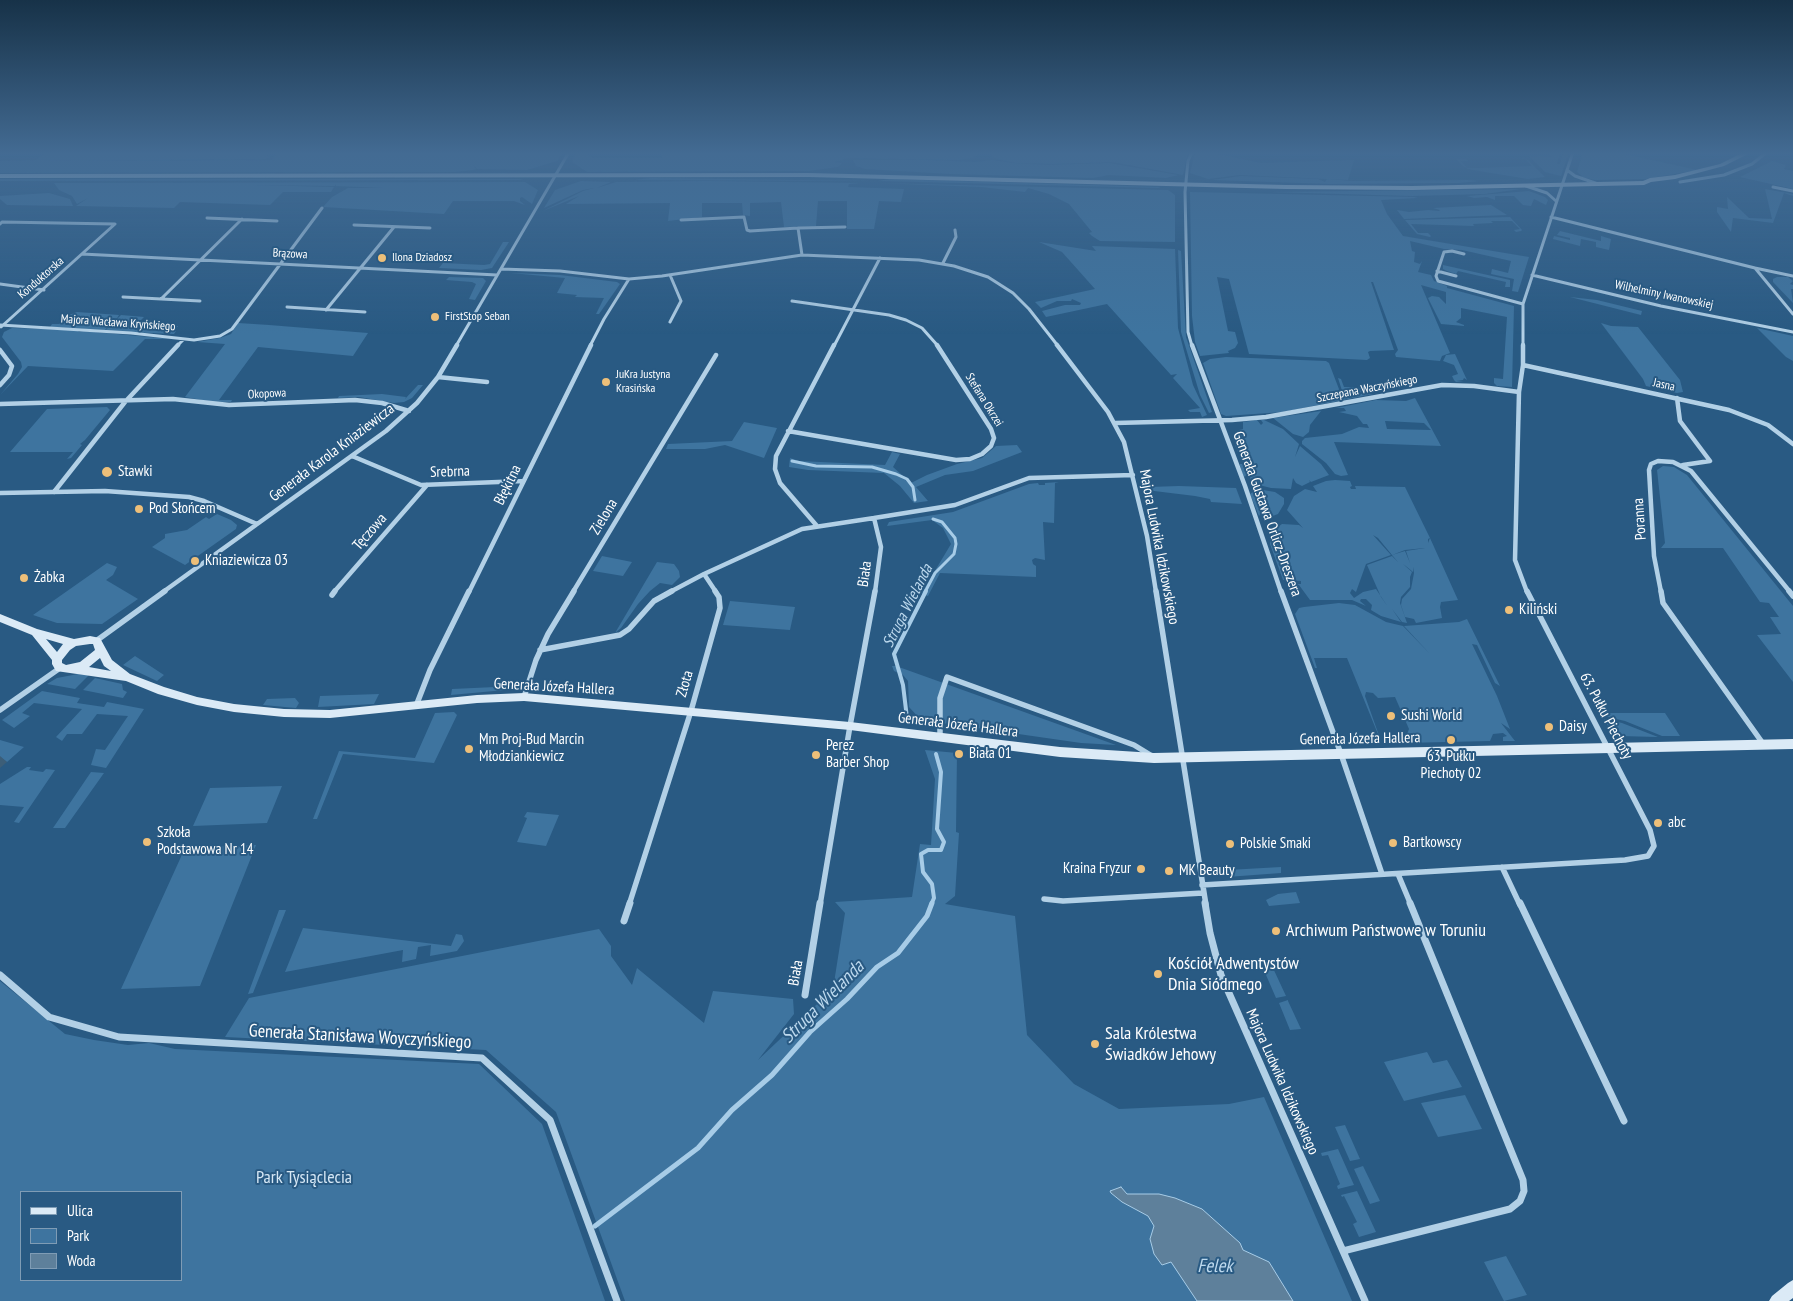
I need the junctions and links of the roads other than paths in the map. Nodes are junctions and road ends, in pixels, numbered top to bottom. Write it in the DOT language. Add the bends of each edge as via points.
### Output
graph roads {
  1 [pos="318,213"];
  2 [pos="533,213"];
  3 [pos="1186,213"];
  4 [pos="1552,213"];
  5 [pos="1551,217"];
  6 [pos="207,218"];
  7 [pos="242,220"];
  8 [pos="681,220"];
  9 [pos="277,221"];
  10 [pos="1,223"];
  11 [pos="354,225"];
  12 [pos="394,226"];
  13 [pos="845,227"];
  14 [pos="430,228"];
  15 [pos="798,228"];
  16 [pos="955,230"];
  17 [pos="82,254"];
  18 [pos="1464,254"];
  19 [pos="802,255"];
  20 [pos="880,258"];
  21 [pos="201,260"];
  22 [pos="281,263"];
  23 [pos="943,263"];
  24 [pos="360,268"];
  25 [pos="1755,268"];
  26 [pos="500,269"];
  27 [pos="1437,271"];
  28 [pos="497,275"];
  29 [pos="670,275"];
  30 [pos="1532,275"];
  31 [pos="1456,276"];
  32 [pos="1793,276"];
  33 [pos="629,279"];
  34 [pos="0,284"];
  35 [pos="44,290"];
  36 [pos="123,297"];
  37 [pos="162,299"];
  38 [pos="200,301"];
  39 [pos="792,301"];
  40 [pos="1523,304"];
  41 [pos="1786,305"];
  42 [pos="1793,306"];
  43 [pos="287,307"];
  44 [pos="326,310"];
  45 [pos="852,310"];
  46 [pos="365,312"];
  47 [pos="1793,314"];
  48 [pos="670,322"];
  49 [pos="1,326"];
  50 [pos="1793,332"];
  51 [pos="184,339"];
  52 [pos="0,350"];
  53 [pos="716,355"];
  54 [pos="1522,365"];
  55 [pos="438,377"];
  56 [pos="487,382"];
  57 [pos="0,385"];
  58 [pos="1519,392"];
  59 [pos="1677,398"];
  60 [pos="125,402"];
  61 [pos="0,404"];
  62 [pos="409,411"];
  63 [pos="1219,420"];
  64 [pos="1116,423"];
  65 [pos="788,431"];
  66 [pos="1793,444"];
  67 [pos="352,456"];
  68 [pos="1682,465"];
  69 [pos="1133,475"];
  70 [pos="524,482"];
  71 [pos="428,485"];
  72 [pos="54,492"];
  73 [pos="0,493"];
  74 [pos="874,518"];
  75 [pos="257,524"];
  76 [pos="817,526"];
  77 [pos="704,574"];
  78 [pos="332,595"];
  79 [pos="1793,596"];
  80 [pos="0,618"];
  81 [pos="35,632"];
  82 [pos="74,643"];
  83 [pos="98,646"];
  84 [pos="540,650"];
  85 [pos="59,663"];
  86 [pos="74,669"];
  87 [pos="127,677"];
  88 [pos="524,697"];
  89 [pos="416,706"];
  90 [pos="0,710"];
  91 [pos="690,711"];
  92 [pos="850,726"];
  93 [pos="940,738"];
  94 [pos="1793,744"];
  95 [pos="1764,745"];
  96 [pos="1609,748"];
  97 [pos="1341,754"];
  98 [pos="1154,758"];
  99 [pos="1182,758"];
  100 [pos="1502,867"];
  101 [pos="1382,874"];
  102 [pos="1398,874"];
  103 [pos="1202,885"];
  104 [pos="1203,893"];
  105 [pos="1044,899"];
  106 [pos="624,921"];
  107 [pos="0,975"];
  108 [pos="805,996"];
  109 [pos="1624,1121"];
  110 [pos="1343,1251"];
  111 [pos="1793,1288"];
  112 [pos="617,1301"];
  113 [pos="1365,1301"];
  114 [pos="1777,1301"];
  1 -- 22 [label="street"];
  2 -- 26 [label="street, Generała Karola Kniaziewicza"];
  3 -- 63 [label="street, Generała Gustawa Orlicz-Dreszera" via="1188,332"];
  4 -- 5 [label="street, 63. Pułku Piechoty"];
  5 -- 25 [label="street"];
  5 -- 30 [label="street, 63. Pułku Piechoty"];
  6 -- 7 [label="street"];
  7 -- 9 [label="street"];
  7 -- 21 [label="street"];
  8 -- 15 [label="street" via="744,217 750,231"];
  10 -- 17 [label="street, Konduktorska" via="115,224"];
  11 -- 12 [label="street"];
  12 -- 14 [label="street"];
  12 -- 24 [label="street"];
  13 -- 15 [label="street"];
  15 -- 19 [label="street"];
  16 -- 23 [label="street" via="956,236"];
  17 -- 21 [label="street, Brązowa"];
  17 -- 35 [label="street, Konduktorska"];
  18 -- 27 [label="street" via="1445,251"];
  19 -- 20 [label="street, Majora Ludwika Idzikowskiego"];
  19 -- 29 [label="street, Majora Ludwika Idzikowskiego"];
  20 -- 23 [label="street, Majora Ludwika Idzikowskiego"];
  20 -- 45 [label="street"];
  21 -- 22 [label="street, Brązowa"];
  21 -- 37 [label="street"];
  22 -- 24 [label="street, Brązowa"];
  22 -- 51 [label="street, Majora Wacława Kryńskiego" via="227,333 211,338"];
  23 -- 64 [label="street, Majora Ludwika Idzikowskiego" via="988,277 1017,296"];
  24 -- 28 [label="street, Brązowa"];
  24 -- 44 [label="street"];
  25 -- 32 [label="street"];
  25 -- 41 [label="street"];
  26 -- 28 [label="street, Generała Karola Kniaziewicza"];
  26 -- 33 [label="street, Majora Ludwika Idzikowskiego" via="560,271"];
  27 -- 31 [label="street"];
  27 -- 40 [label="street" via="1436,278 1443,283"];
  28 -- 55 [label="street, Generała Karola Kniaziewicza"];
  29 -- 33 [label="street, Majora Ludwika Idzikowskiego"];
  29 -- 48 [label="street" via="681,301"];
  30 -- 40 [label="street, 63. Pułku Piechoty"];
  30 -- 50 [label="street, Wilhelminy Iwanowskiej" via="1661,306"];
  33 -- 70 [label="street, Błękitna" via="604,319"];
  34 -- 35 [label="street"];
  35 -- 49 [label="street, Konduktorska"];
  36 -- 37 [label="street"];
  37 -- 38 [label="street"];
  39 -- 45 [label="street, Stefana Okrzei"];
  40 -- 54 [label="street, 63. Pułku Piechoty"];
  41 -- 42 [label="street"];
  41 -- 47 [label="street"];
  43 -- 44 [label="street"];
  44 -- 46 [label="street"];
  45 -- 65 [label="street"];
  45 -- 65 [label="street, Stefana Okrzei" via="903,318 929,334 992,429 992,444 977,457 956,460"];
  49 -- 51 [label="street, Majora Wacława Kryńskiego"];
  51 -- 60 [label="street"];
  52 -- 57 [label="street" via="12,366"];
  53 -- 84 [label="street, Zielona"];
  54 -- 58 [label="street, 63. Pułku Piechoty"];
  54 -- 59 [label="street, Jasna"];
  55 -- 56 [label="street"];
  55 -- 62 [label="street, Generała Karola Kniaziewicza"];
  58 -- 63 [label="street, Szczepana Waczyńskiego" via="1442,385 1311,410"];
  58 -- 96 [label="street, 63. Pułku Piechoty" via="1515,538 1518,570"];
  59 -- 66 [label="street, Jasna" via="1757,420"];
  59 -- 68 [label="street" via="1680,421 1710,461"];
  60 -- 61 [label="street, Okopowa"];
  60 -- 62 [label="street, Okopowa" via="173,399 228,406 355,400"];
  60 -- 72 [label="street"];
  62 -- 67 [label="street, Generała Karola Kniaziewicza"];
  63 -- 64 [label="street, Szczepana Waczyńskiego"];
  63 -- 97 [label="street, Generała Gustawa Orlicz-Dreszera"];
  64 -- 69 [label="street, Majora Ludwika Idzikowskiego"];
  65 -- 76 [label="street" via="776,456 777,475 786,492"];
  67 -- 71 [label="street, Srebrna"];
  67 -- 75 [label="street, Generała Karola Kniaziewicza"];
  68 -- 79 [label="street" via="1700,480"];
  68 -- 95 [label="street, Poranna" via="1663,461 1649,467 1654,556 1662,603"];
  69 -- 74 [label="street" via="1032,478 955,505"];
  69 -- 99 [label="street, Majora Ludwika Idzikowskiego" via="1147,536"];
  70 -- 71 [label="street, Srebrna"];
  70 -- 89 [label="street, Błękitna" via="430,670"];
  71 -- 78 [label="street, Tęczowa"];
  72 -- 73 [label="street"];
  72 -- 75 [label="street" via="131,492 189,497"];
  74 -- 76 [label="street"];
  74 -- 92 [label="street, Biała" via="881,552"];
  75 -- 83 [label="street, Generała Karola Kniaziewicza"];
  76 -- 77 [label="street" via="802,529"];
  77 -- 84 [label="street" via="654,601 620,635"];
  77 -- 91 [label="street, Złota" via="719,597 720,605"];
  80 -- 81 [label="main road"];
  81 -- 82 [label="main road"];
  81 -- 85 [label="main road"];
  82 -- 83 [label="main road" via="82,640"];
  82 -- 85 [label="main road" via="60,653"];
  83 -- 86 [label="main road" via="91,661"];
  83 -- 87 [label="main road, Generała Józefa Hallera" via="108,663"];
  84 -- 88 [label="street, Zielona"];
  85 -- 86 [label="main road, Generała Józefa Hallera"];
  85 -- 90 [label="street"];
  86 -- 87 [label="main road, Generała Józefa Hallera"];
  87 -- 89 [label="main road, Generała Józefa Hallera" via="196,701 264,712 330,714"];
  88 -- 89 [label="main road, Generała Józefa Hallera"];
  88 -- 91 [label="main road, Generała Józefa Hallera"];
  91 -- 92 [label="main road, Generała Józefa Hallera"];
  91 -- 106 [label="street, Złota"];
  92 -- 93 [label="main road, Generała Józefa Hallera"];
  92 -- 108 [label="street, Biała"];
  93 -- 98 [label="main road, Generała Józefa Hallera" via="1060,752"];
  93 -- 98 [label="street" via="940,698 947,677 1134,745"];
  94 -- 95 [label="main road, Generała Józefa Hallera"];
  95 -- 96 [label="main road, Generała Józefa Hallera"];
  96 -- 97 [label="main road, Generała Józefa Hallera"];
  96 -- 100 [label="street, 63. Pułku Piechoty" via="1650,830 1654,846 1650,854 1633,860"];
  97 -- 99 [label="main road, Generała Józefa Hallera"];
  97 -- 101 [label="street, Generała Gustawa Orlicz-Dreszera"];
  98 -- 99 [label="main road, Generała Józefa Hallera"];
  99 -- 103 [label="street, Majora Ludwika Idzikowskiego"];
  100 -- 102 [label="street, 63. Pułku Piechoty"];
  100 -- 109 [label="street"];
  101 -- 102 [label="street, 63. Pułku Piechoty"];
  101 -- 103 [label="street, 63. Pułku Piechoty"];
  102 -- 110 [label="street" via="1523,1180 1524,1191 1520,1201 1510,1210"];
  103 -- 104 [label="street, Majora Ludwika Idzikowskiego"];
  104 -- 105 [label="street" via="1063,901"];
  104 -- 110 [label="street, Majora Ludwika Idzikowskiego" via="1221,975"];
  107 -- 112 [label="street, Generała Stanisława Woyczyńskiego" via="49,1016 119,1037 482,1058 550,1120"];
  110 -- 113 [label="street, Majora Ludwika Idzikowskiego"];
  111 -- 114 [label="main road"];
}
